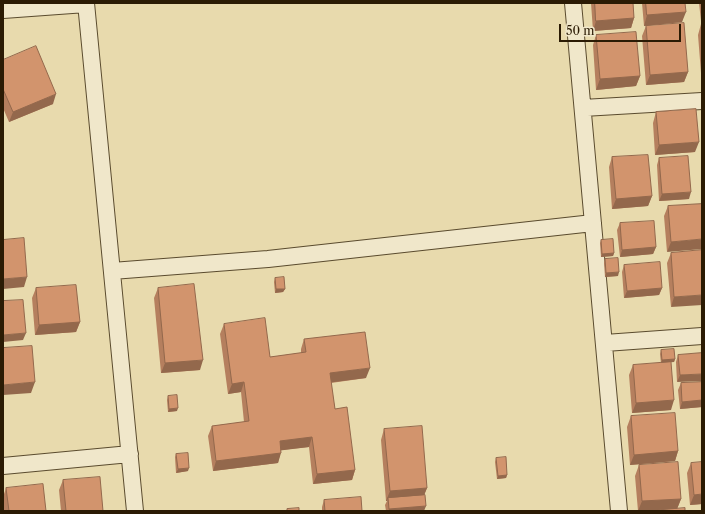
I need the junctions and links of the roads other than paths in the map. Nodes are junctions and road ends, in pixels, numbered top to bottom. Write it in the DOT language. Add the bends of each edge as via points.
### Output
graph roads {
  1 [pos="86,3"];
  2 [pos="573,3"];
  3 [pos="3,10"];
  4 [pos="702,101"];
  5 [pos="583,108"];
  6 [pos="594,223"];
  7 [pos="112,272"];
  8 [pos="702,336"];
  9 [pos="604,343"];
  10 [pos="130,454"];
  11 [pos="3,466"];
  12 [pos="135,511"];
  13 [pos="619,511"];
  1 -- 3 [label="street"];
  1 -- 7 [label="street"];
  2 -- 5 [label="street"];
  4 -- 5 [label="street"];
  5 -- 6 [label="street"];
  6 -- 7 [label="street" via="268,259"];
  6 -- 9 [label="street"];
  7 -- 10 [label="street"];
  8 -- 9 [label="street"];
  9 -- 13 [label="street"];
  10 -- 11 [label="street"];
  10 -- 12 [label="street"];
}
